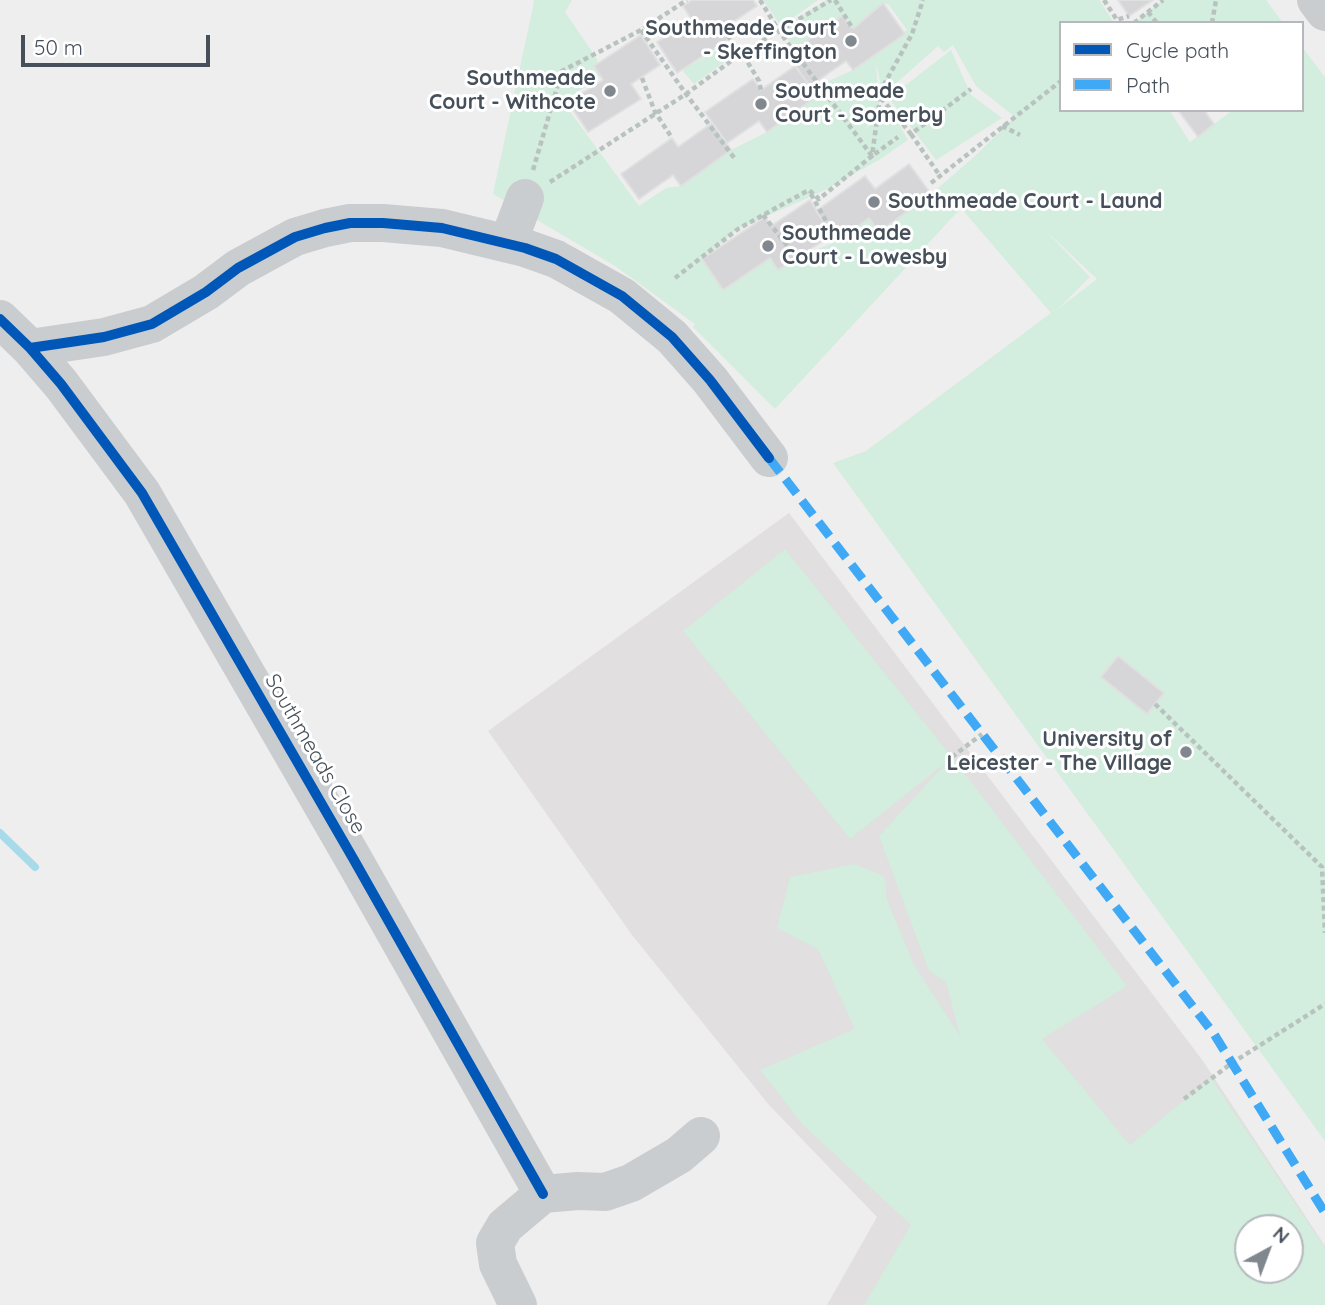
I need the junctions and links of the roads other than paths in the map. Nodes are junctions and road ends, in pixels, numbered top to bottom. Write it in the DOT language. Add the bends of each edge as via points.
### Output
graph roads {
  1 [pos="1316,0"];
  2 [pos="1325,12"];
  3 [pos="525,198"];
  4 [pos="508,243"];
  5 [pos="0,319"];
  6 [pos="30,348"];
  7 [pos="769,458"];
  8 [pos="701,1136"];
  9 [pos="543,1194"];
  10 [pos="518,1305"];
  1 -- 2 [label="street"];
  3 -- 4 [label="street"];
  4 -- 6 [label="street" via="414,225 350,223 326,228 295,237 238,268 152,324"];
  4 -- 7 [label="street" via="594,278 646,314 710,380"];
  5 -- 6 [label="street, Southmeads Close"];
  6 -- 9 [label="street, Southmeads Close" via="142,493"];
  8 -- 9 [label="street" via="679,1155 631,1183 606,1192"];
  9 -- 10 [label="street" via="505,1226 495,1244 498,1264"];
}
